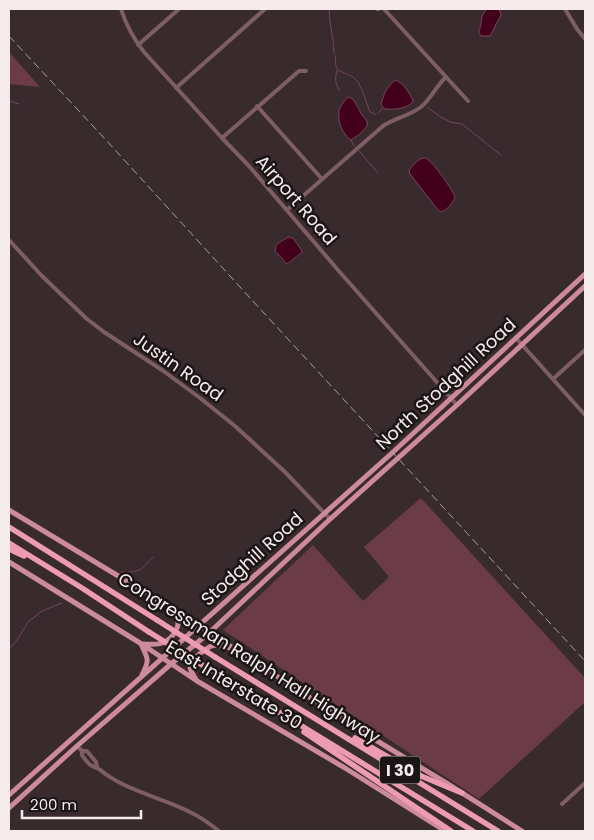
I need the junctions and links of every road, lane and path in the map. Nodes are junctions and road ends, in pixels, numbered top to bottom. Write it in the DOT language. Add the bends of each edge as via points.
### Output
graph roads {
  1 [pos="121,9"];
  2 [pos="179,9"];
  3 [pos="265,9"];
  4 [pos="384,9"];
  5 [pos="565,9"];
  6 [pos="585,39"];
  7 [pos="138,45"];
  8 [pos="306,71"];
  9 [pos="446,77"];
  10 [pos="176,88"];
  11 [pos="468,101"];
  12 [pos="257,106"];
  13 [pos="222,138"];
  14 [pos="322,180"];
  15 [pos="286,210"];
  16 [pos="9,240"];
  17 [pos="585,274"];
  18 [pos="585,286"];
  19 [pos="516,338"];
  20 [pos="522,345"];
  21 [pos="585,350"];
  22 [pos="552,379"];
  23 [pos="451,398"];
  24 [pos="457,405"];
  25 [pos="585,415"];
  26 [pos="9,510"];
  27 [pos="324,513"];
  28 [pos="330,519"];
  29 [pos="9,522"];
  30 [pos="9,527"];
  31 [pos="9,543"];
  32 [pos="9,548"];
  33 [pos="9,562"];
  34 [pos="44,565"];
  35 [pos="72,566"];
  36 [pos="173,609"];
  37 [pos="198,626"];
  38 [pos="209,633"];
  39 [pos="140,643"];
  40 [pos="235,649"];
  41 [pos="162,658"];
  42 [pos="171,664"];
  43 [pos="140,678"];
  44 [pos="197,681"];
  45 [pos="301,710"];
  46 [pos="277,711"];
  47 [pos="77,746"];
  48 [pos="585,782"];
  49 [pos="462,793"];
  50 [pos="9,795"];
  51 [pos="562,804"];
  52 [pos="9,808"];
  53 [pos="219,831"];
  54 [pos="446,831"];
  55 [pos="451,831"];
  56 [pos="473,831"];
  57 [pos="498,831"];
  58 [pos="522,831"];
  1 -- 7 [label="street, Airport Road"];
  2 -- 7 [label="street"];
  3 -- 10 [label="street"];
  4 -- 9 [label="street"];
  5 -- 6 [label="street"];
  7 -- 10 [label="street, Airport Road"];
  8 -- 12 [label="street" via="299,71"];
  9 -- 11 [label="street"];
  9 -- 14 [label="street" via="422,106 383,126"];
  10 -- 13 [label="street, Airport Road"];
  12 -- 13 [label="street"];
  12 -- 14 [label="street"];
  13 -- 15 [label="street, Airport Road"];
  14 -- 15 [label="street"];
  15 -- 23 [label="street, Airport Road"];
  16 -- 27 [label="street, Justin Road" via="87,320 214,409 286,472"];
  17 -- 19 [label="main road, North Stodghill Road"];
  18 -- 20 [label="main road, North Stodghill Road"];
  19 -- 20 [label="street"];
  19 -- 23 [label="main road, North Stodghill Road"];
  20 -- 22 [label="street"];
  20 -- 24 [label="main road, North Stodghill Road"];
  21 -- 22 [label="street"];
  22 -- 25 [label="street"];
  23 -- 24 [label="street, Airport Road"];
  23 -- 27 [label="main road, North Stodghill Road"];
  24 -- 28 [label="main road, North Stodghill Road"];
  26 -- 36 [label="main road, East Interstate 30"];
  27 -- 28 [label="street, Justin Road"];
  27 -- 37 [label="main road, Stodghill Road"];
  28 -- 38 [label="main road, Stodghill Road"];
  29 -- 35 [label="highway"];
  30 -- 35 [label="highway, Congressman Ralph Hall Highway / I 30"];
  31 -- 34 [label="highway, Congressman Ralph Hall Highway / I 30"];
  32 -- 34 [label="highway"];
  33 -- 39 [label="main road, East Interstate 30"];
  34 -- 46 [label="highway, Congressman Ralph Hall Highway / I 30, bridge"];
  35 -- 45 [label="highway, Congressman Ralph Hall Highway / I 30, bridge"];
  36 -- 37 [label="main road, East Interstate 30"];
  36 -- 39 [label="main road" via="178,624 170,638 158,645"];
  37 -- 38 [label="main road, East Interstate 30"];
  37 -- 41 [label="main road, Stodghill Road"];
  38 -- 40 [label="main road, East Interstate 30"];
  38 -- 42 [label="main road, Stodghill Road"];
  39 -- 41 [label="main road, East Interstate 30"];
  39 -- 43 [label="main road" via="147,664"];
  40 -- 44 [label="main road" via="214,645 198,655 190,665"];
  40 -- 49 [label="main road, East Interstate 30"];
  41 -- 42 [label="main road, East Interstate 30"];
  41 -- 43 [label="main road, Stodghill Road"];
  42 -- 44 [label="main road, East Interstate 30"];
  42 -- 47 [label="main road, Stodghill Road"];
  43 -- 50 [label="main road, Stodghill Road"];
  44 -- 54 [label="main road, East Interstate 30"];
  45 -- 49 [label="highway" via="421,776"];
  45 -- 57 [label="highway, Congressman Ralph Hall Highway / I 30"];
  46 -- 55 [label="highway"];
  46 -- 56 [label="highway, Congressman Ralph Hall Highway / I 30"];
  47 -- 52 [label="main road, Stodghill Road"];
  47 -- 53 [label="street" via="91,766 130,787 192,812"];
  48 -- 51 [label="street"];
  49 -- 58 [label="main road, East Interstate 30"];
}
